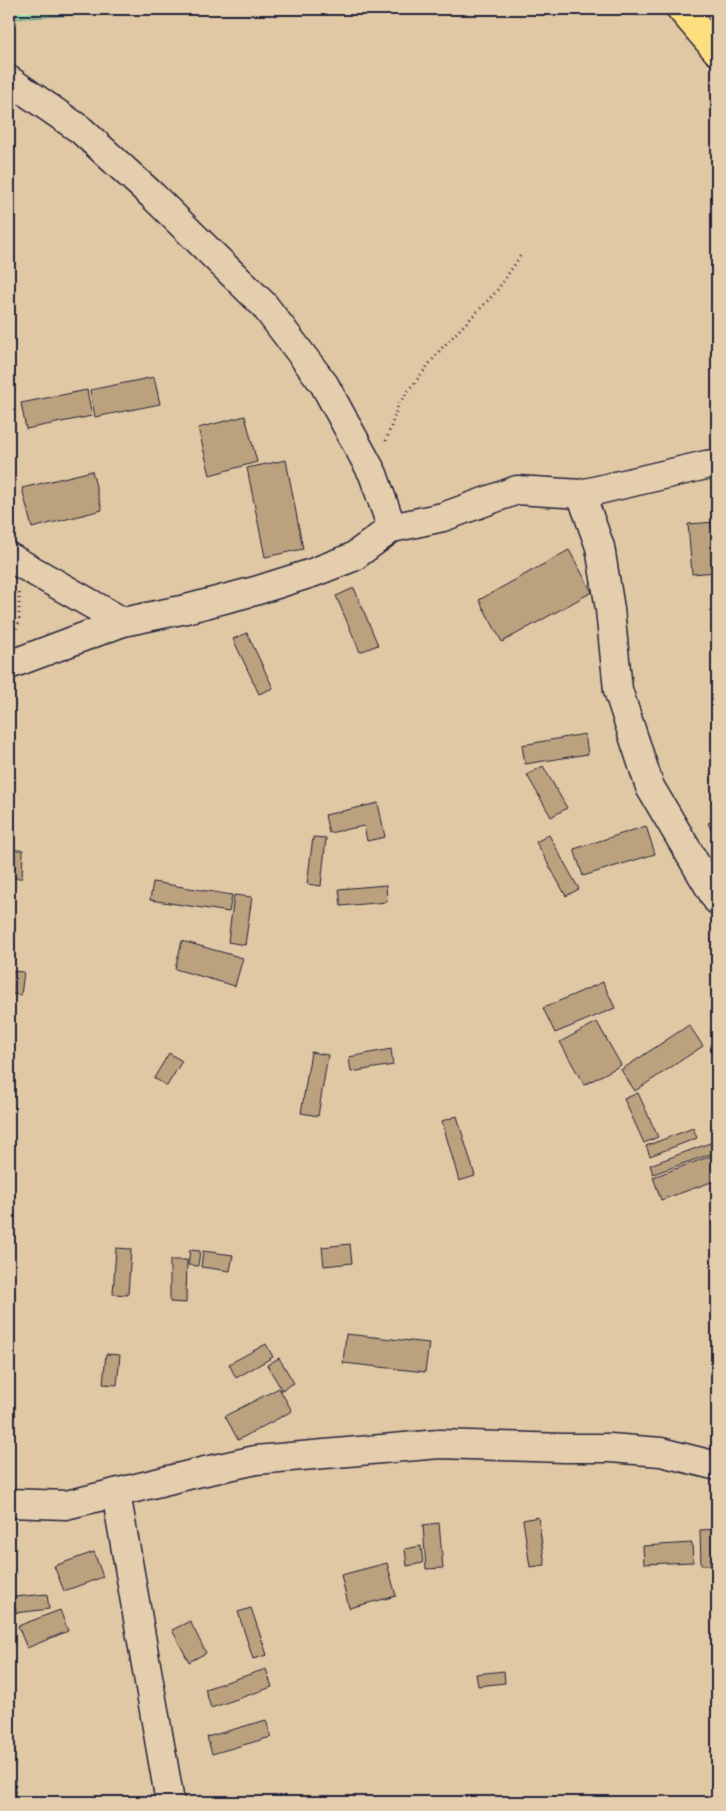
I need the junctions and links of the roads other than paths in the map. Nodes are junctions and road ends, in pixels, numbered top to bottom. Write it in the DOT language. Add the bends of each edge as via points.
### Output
graph roads {
  1 [pos="682,9"];
  2 [pos="717,51"];
  3 [pos="9,80"];
  4 [pos="717,464"];
  5 [pos="581,494"];
  6 [pos="392,528"];
  7 [pos="9,557"];
  8 [pos="123,622"];
  9 [pos="9,665"];
  10 [pos="717,900"];
  11 [pos="717,1466"];
  12 [pos="116,1494"];
  13 [pos="9,1503"];
  14 [pos="170,1802"];
  1 -- 2 [label="main road"];
  3 -- 6 [label="street" via="82,130 264,305 324,384 373,474"];
  4 -- 5 [label="street"];
  5 -- 6 [label="street" via="517,490 443,517"];
  5 -- 10 [label="street" via="600,547 618,690 650,787"];
  6 -- 8 [label="street" via="353,557 312,573 186,609"];
  7 -- 8 [label="street"];
  8 -- 9 [label="street"];
  11 -- 12 [label="street" via="661,1452 636,1450 438,1444 256,1460"];
  12 -- 13 [label="street" via="66,1505"];
  12 -- 14 [label="street"];
}
